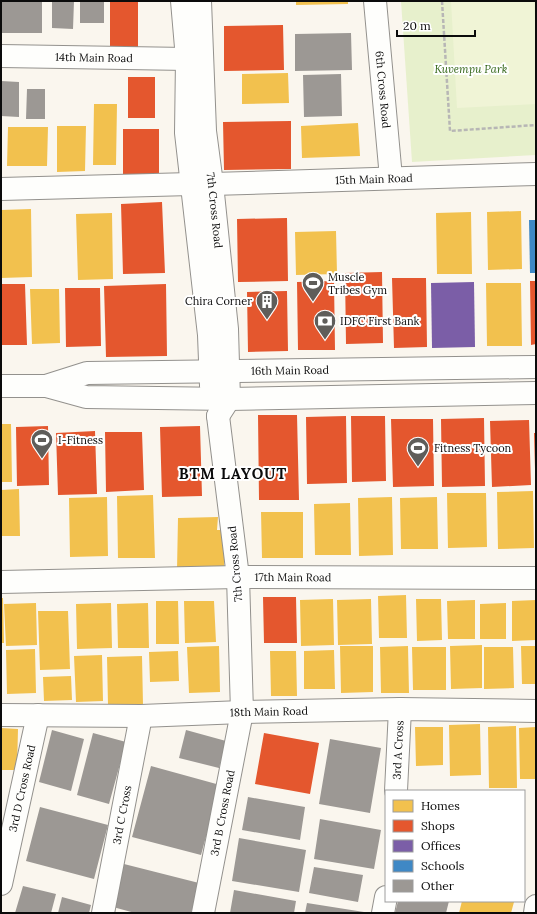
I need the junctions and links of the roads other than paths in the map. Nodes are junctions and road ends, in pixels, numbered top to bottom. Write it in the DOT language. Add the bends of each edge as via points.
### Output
graph roads {
  1 [pos="182,1"];
  2 [pos="200,1"];
  3 [pos="375,1"];
  4 [pos="1,56"];
  5 [pos="187,59"];
  6 [pos="536,174"];
  7 [pos="391,178"];
  8 [pos="201,184"];
  9 [pos="1,189"];
  10 [pos="536,367"];
  11 [pos="219,371"];
  12 [pos="1,386"];
  13 [pos="46,386"];
  14 [pos="536,394"];
  15 [pos="219,405"];
  16 [pos="238,577"];
  17 [pos="536,578"];
  18 [pos="1,582"];
  19 [pos="400,710"];
  20 [pos="536,711"];
  21 [pos="242,712"];
  22 [pos="1,715"];
  23 [pos="38,715"];
  24 [pos="141,716"];
  25 [pos="396,790"];
  26 [pos="1,884"];
  27 [pos="385,902"];
  28 [pos="536,906"];
  29 [pos="103,913"];
  30 [pos="203,913"];
  31 [pos="383,913"];
  32 [pos="535,913"];
  1 -- 5 [label="street, 7th Cross Road"];
  2 -- 8 [label="street, 7th Cross Road" via="205,132"];
  3 -- 7 [label="street, 6th Cross Road"];
  4 -- 5 [label="street, 14th Main Road"];
  5 -- 8 [label="street, 7th Cross Road" via="186,133"];
  6 -- 7 [label="street, 15th Main Road"];
  7 -- 8 [label="street, 15th Main Road"];
  8 -- 9 [label="street, 15th Main Road"];
  8 -- 11 [label="street, 7th Cross Road" via="227,329"];
  10 -- 11 [label="street, 16th Main Road"];
  11 -- 13 [label="street, 16th Main Road" via="86,373"];
  11 -- 15 [label="street, 7th Cross Road"];
  12 -- 13 [label="street, 16th Main Road"];
  13 -- 15 [label="street, 16th Main Road" via="86,397"];
  14 -- 15 [label="street, 16th Main Road"];
  15 -- 16 [label="street, 7th Cross Road"];
  16 -- 17 [label="street, 17th Main Road"];
  16 -- 18 [label="street, 17th Main Road"];
  16 -- 21 [label="street, 7th Cross Road"];
  19 -- 20 [label="street, 18th Main Road"];
  19 -- 21 [label="street, 18th Main Road"];
  19 -- 25 [label="street, 3rd A Cross"];
  21 -- 24 [label="street, 18th Main Road"];
  21 -- 30 [label="street, 3rd B Cross Road"];
  22 -- 23 [label="street, 18th Main Road"];
  23 -- 24 [label="street, 18th Main Road"];
  23 -- 26 [label="street, 3rd D Cross Road"];
  24 -- 29 [label="street, 3rd C Cross"];
  27 -- 31 [label="street"];
  28 -- 32 [label="street"];
}
